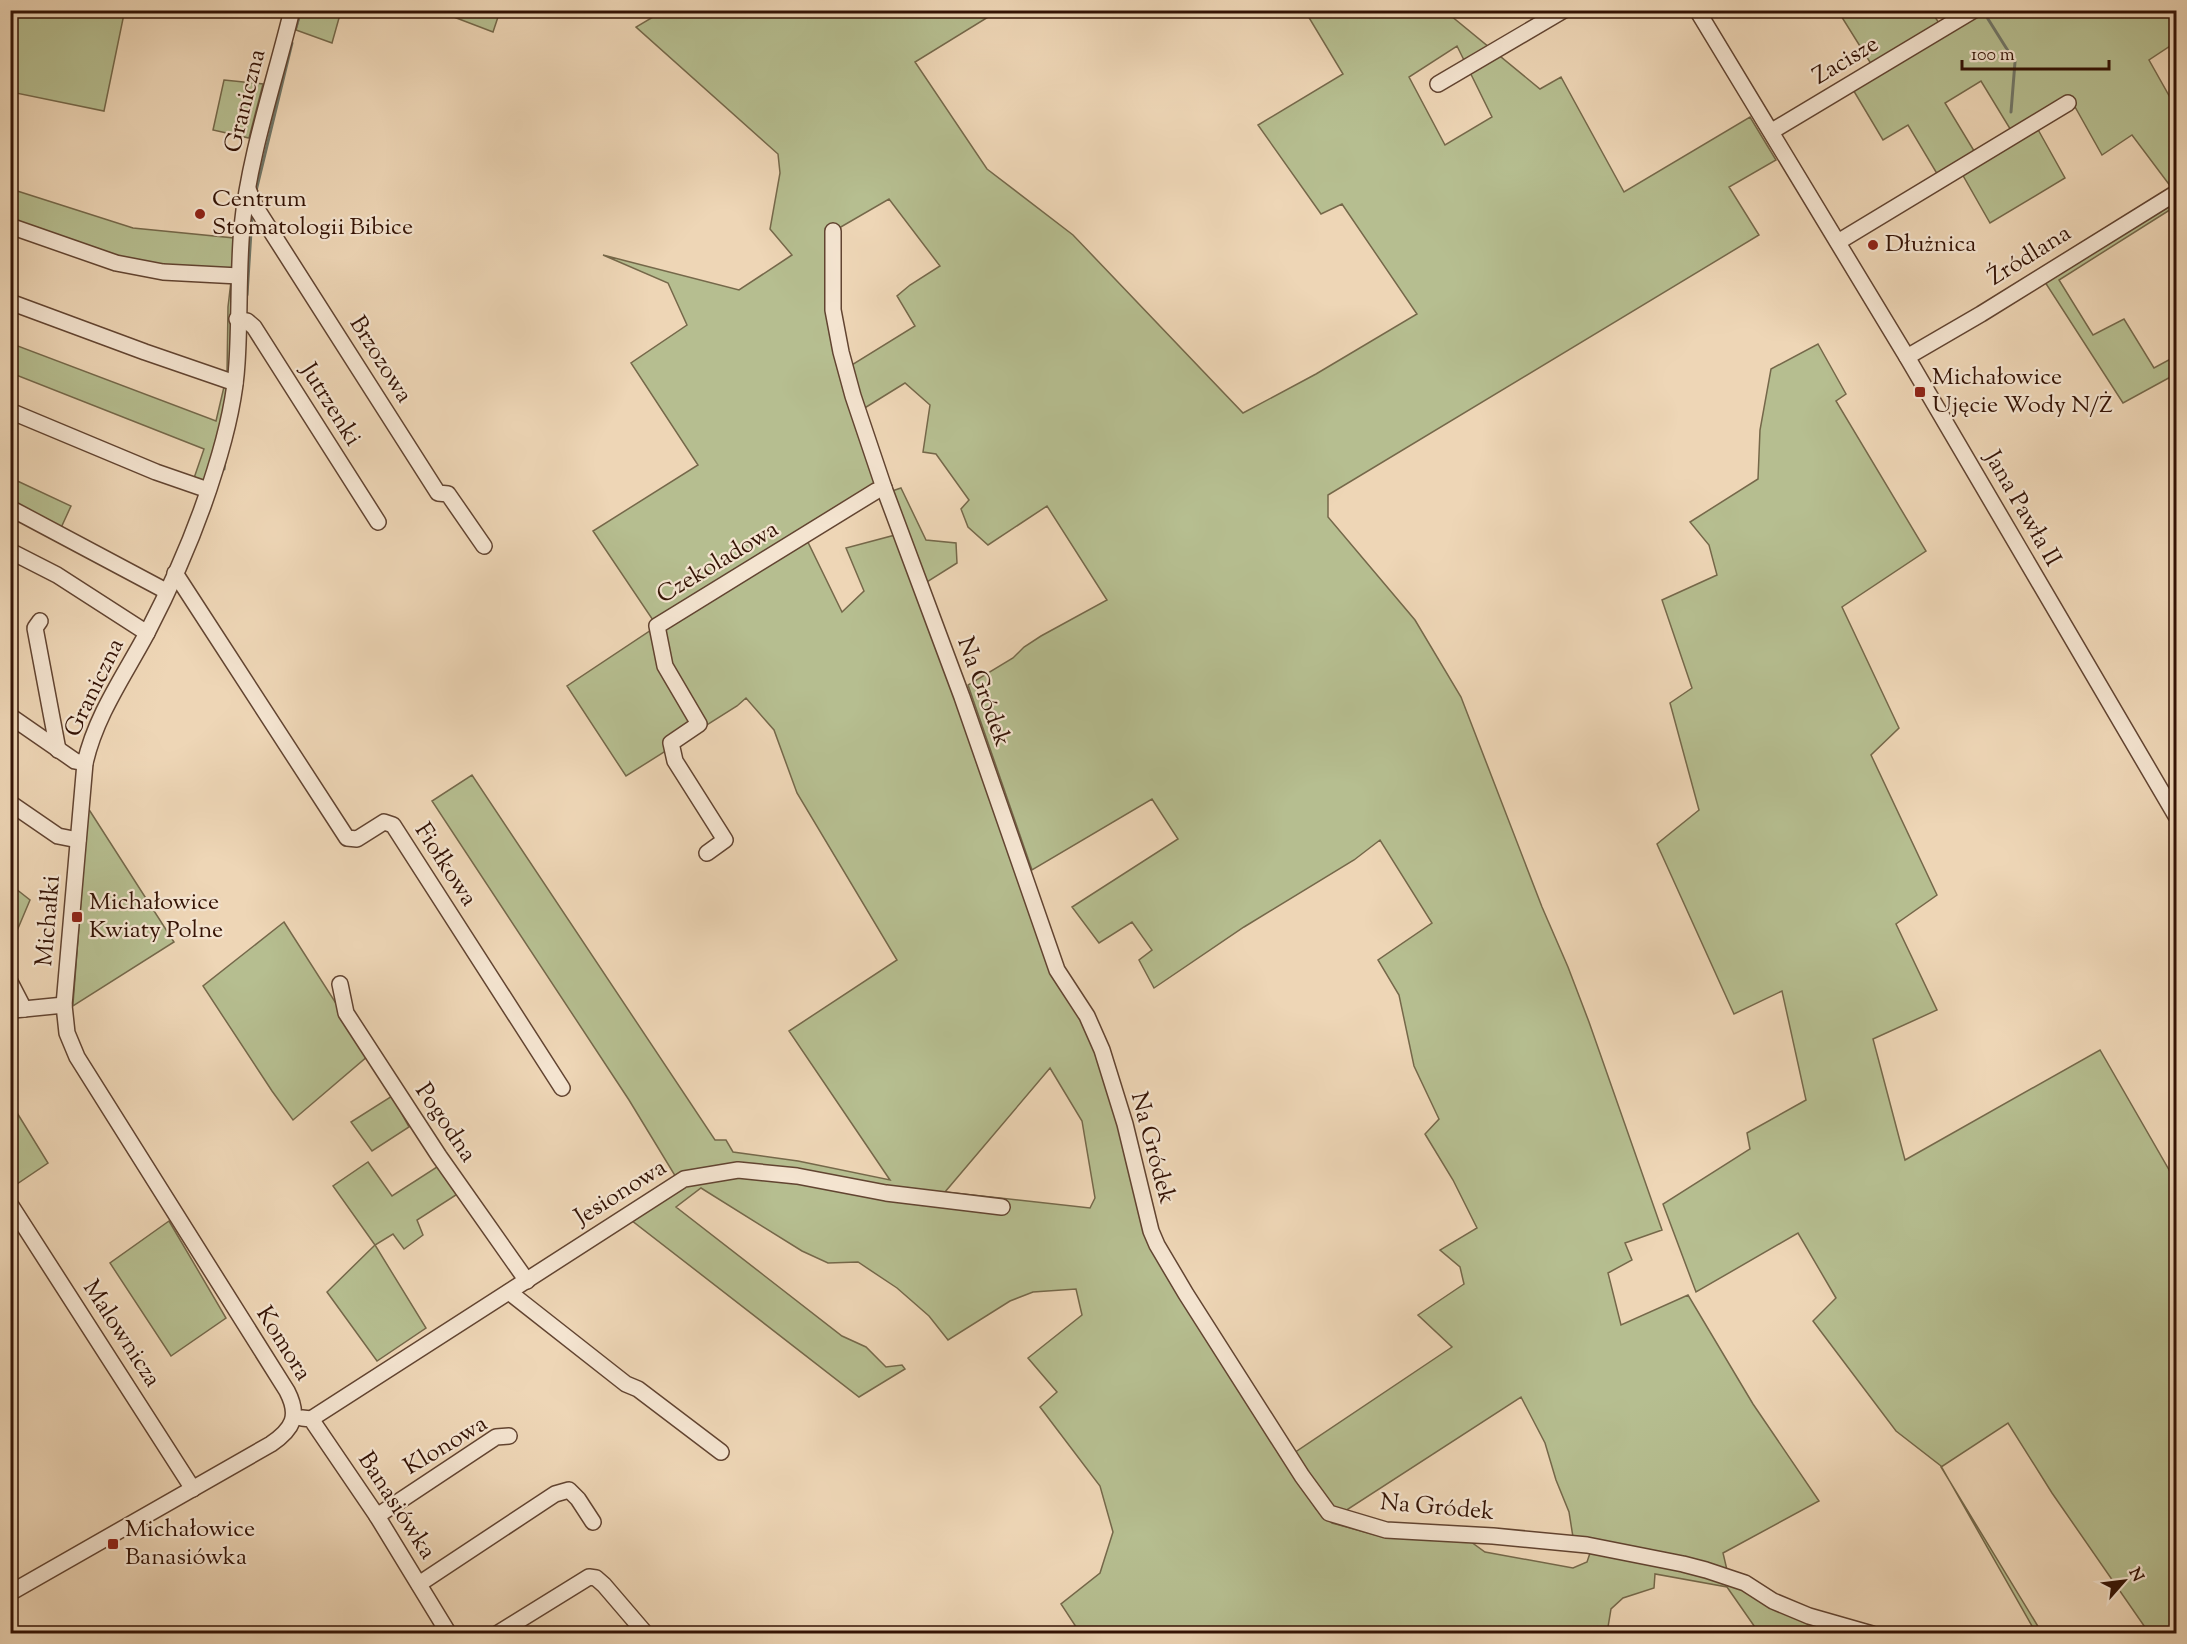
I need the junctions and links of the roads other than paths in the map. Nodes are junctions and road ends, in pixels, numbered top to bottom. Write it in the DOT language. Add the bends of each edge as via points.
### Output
graph roads {
  1 [pos="292,10"];
  2 [pos="1563,10"];
  3 [pos="1697,10"];
  4 [pos="1974,10"];
  5 [pos="1438,84"];
  6 [pos="2068,103"];
  7 [pos="1772,131"];
  8 [pos="248,189"];
  9 [pos="2176,193"];
  10 [pos="10,226"];
  11 [pos="833,231"];
  12 [pos="1838,242"];
  13 [pos="239,276"];
  14 [pos="10,302"];
  15 [pos="237,319"];
  16 [pos="1907,357"];
  17 [pos="235,383"];
  18 [pos="10,411"];
  19 [pos="884,488"];
  20 [pos="208,490"];
  21 [pos="10,508"];
  22 [pos="378,522"];
  23 [pos="483,546"];
  24 [pos="10,551"];
  25 [pos="175,573"];
  26 [pos="166,591"];
  27 [pos="40,621"];
  28 [pos="147,633"];
  29 [pos="10,716"];
  30 [pos="58,750"];
  31 [pos="85,763"];
  32 [pos="10,803"];
  33 [pos="2176,816"];
  34 [pos="78,840"];
  35 [pos="707,853"];
  36 [pos="10,982"];
  37 [pos="340,984"];
  38 [pos="64,1005"];
  39 [pos="17,1011"];
  40 [pos="562,1088"];
  41 [pos="10,1204"];
  42 [pos="1002,1207"];
  43 [pos="527,1281"];
  44 [pos="509,1292"];
  45 [pos="294,1417"];
  46 [pos="311,1419"];
  47 [pos="509,1436"];
  48 [pos="721,1452"];
  49 [pos="193,1489"];
  50 [pos="377,1516"];
  51 [pos="593,1522"];
  52 [pos="419,1584"];
  53 [pos="10,1593"];
  54 [pos="449,1634"];
  55 [pos="497,1634"];
  56 [pos="646,1634"];
  57 [pos="1872,1634"];
  1 -- 8 [label="street, Graniczna"];
  2 -- 5 [label="street"];
  3 -- 7 [label="street, Jana Pawła II"];
  4 -- 7 [label="street, Zacisze"];
  6 -- 12 [label="street"];
  7 -- 12 [label="street, Jana Pawła II"];
  8 -- 13 [label="street, Graniczna"];
  8 -- 23 [label="street, Brzozowa" via="255,206 438,493 448,494"];
  9 -- 16 [label="street, Źródlana"];
  10 -- 13 [label="street" via="116,263 163,272"];
  11 -- 19 [label="street, Na Gródek" via="833,310 841,352"];
  12 -- 16 [label="street, Jana Pawła II"];
  13 -- 15 [label="street, Graniczna"];
  14 -- 17 [label="street"];
  15 -- 17 [label="street, Graniczna"];
  15 -- 22 [label="street, Jutrzenki" via="254,327"];
  16 -- 33 [label="street, Jana Pawła II"];
  17 -- 20 [label="street, Graniczna"];
  18 -- 20 [label="street"];
  19 -- 35 [label="street, Czekoladowa" via="657,626 665,666 699,724 671,743 675,761 725,840"];
  19 -- 57 [label="street, Na Gródek" via="1057,970 1087,1016 1102,1050 1157,1245 1329,1513 1386,1530 1587,1545 1683,1564 1745,1583 1773,1601 1809,1616"];
  20 -- 25 [label="street, Graniczna"];
  21 -- 26 [label="street"];
  24 -- 28 [label="street" via="57,575"];
  25 -- 26 [label="street, Graniczna"];
  25 -- 40 [label="street, Fiołkowa" via="347,838 357,839 384,822 393,825"];
  26 -- 28 [label="street, Graniczna"];
  27 -- 30 [label="street" via="35,628"];
  28 -- 31 [label="street, Graniczna" via="102,711"];
  29 -- 30 [label="street"];
  30 -- 31 [label="street"];
  31 -- 34 [label="street, Graniczna"];
  32 -- 34 [label="street" via="58,836"];
  34 -- 38 [label="street, Michałki"];
  36 -- 39 [label="street"];
  37 -- 43 [label="street, Pogodna" via="346,1014"];
  38 -- 39 [label="street"];
  38 -- 45 [label="street, Komora" via="67,1033 74,1051 287,1391"];
  41 -- 49 [label="street, Malownicza"];
  42 -- 43 [label="street, Jesionowa" via="738,1170 684,1179"];
  43 -- 44 [label="street, Jesionowa"];
  44 -- 46 [label="street, Jesionowa"];
  44 -- 48 [label="street"];
  45 -- 46 [label="street"];
  45 -- 49 [label="street, Komora" via="283,1436"];
  46 -- 50 [label="street, Banasiówka"];
  47 -- 50 [label="street, Klonowa" via="496,1437"];
  49 -- 53 [label="street, Komora"];
  50 -- 52 [label="street, Banasiówka"];
  51 -- 52 [label="street" via="569,1490 555,1494"];
  52 -- 54 [label="street, Banasiówka"];
  55 -- 56 [label="street" via="589,1577 604,1585"];
}
